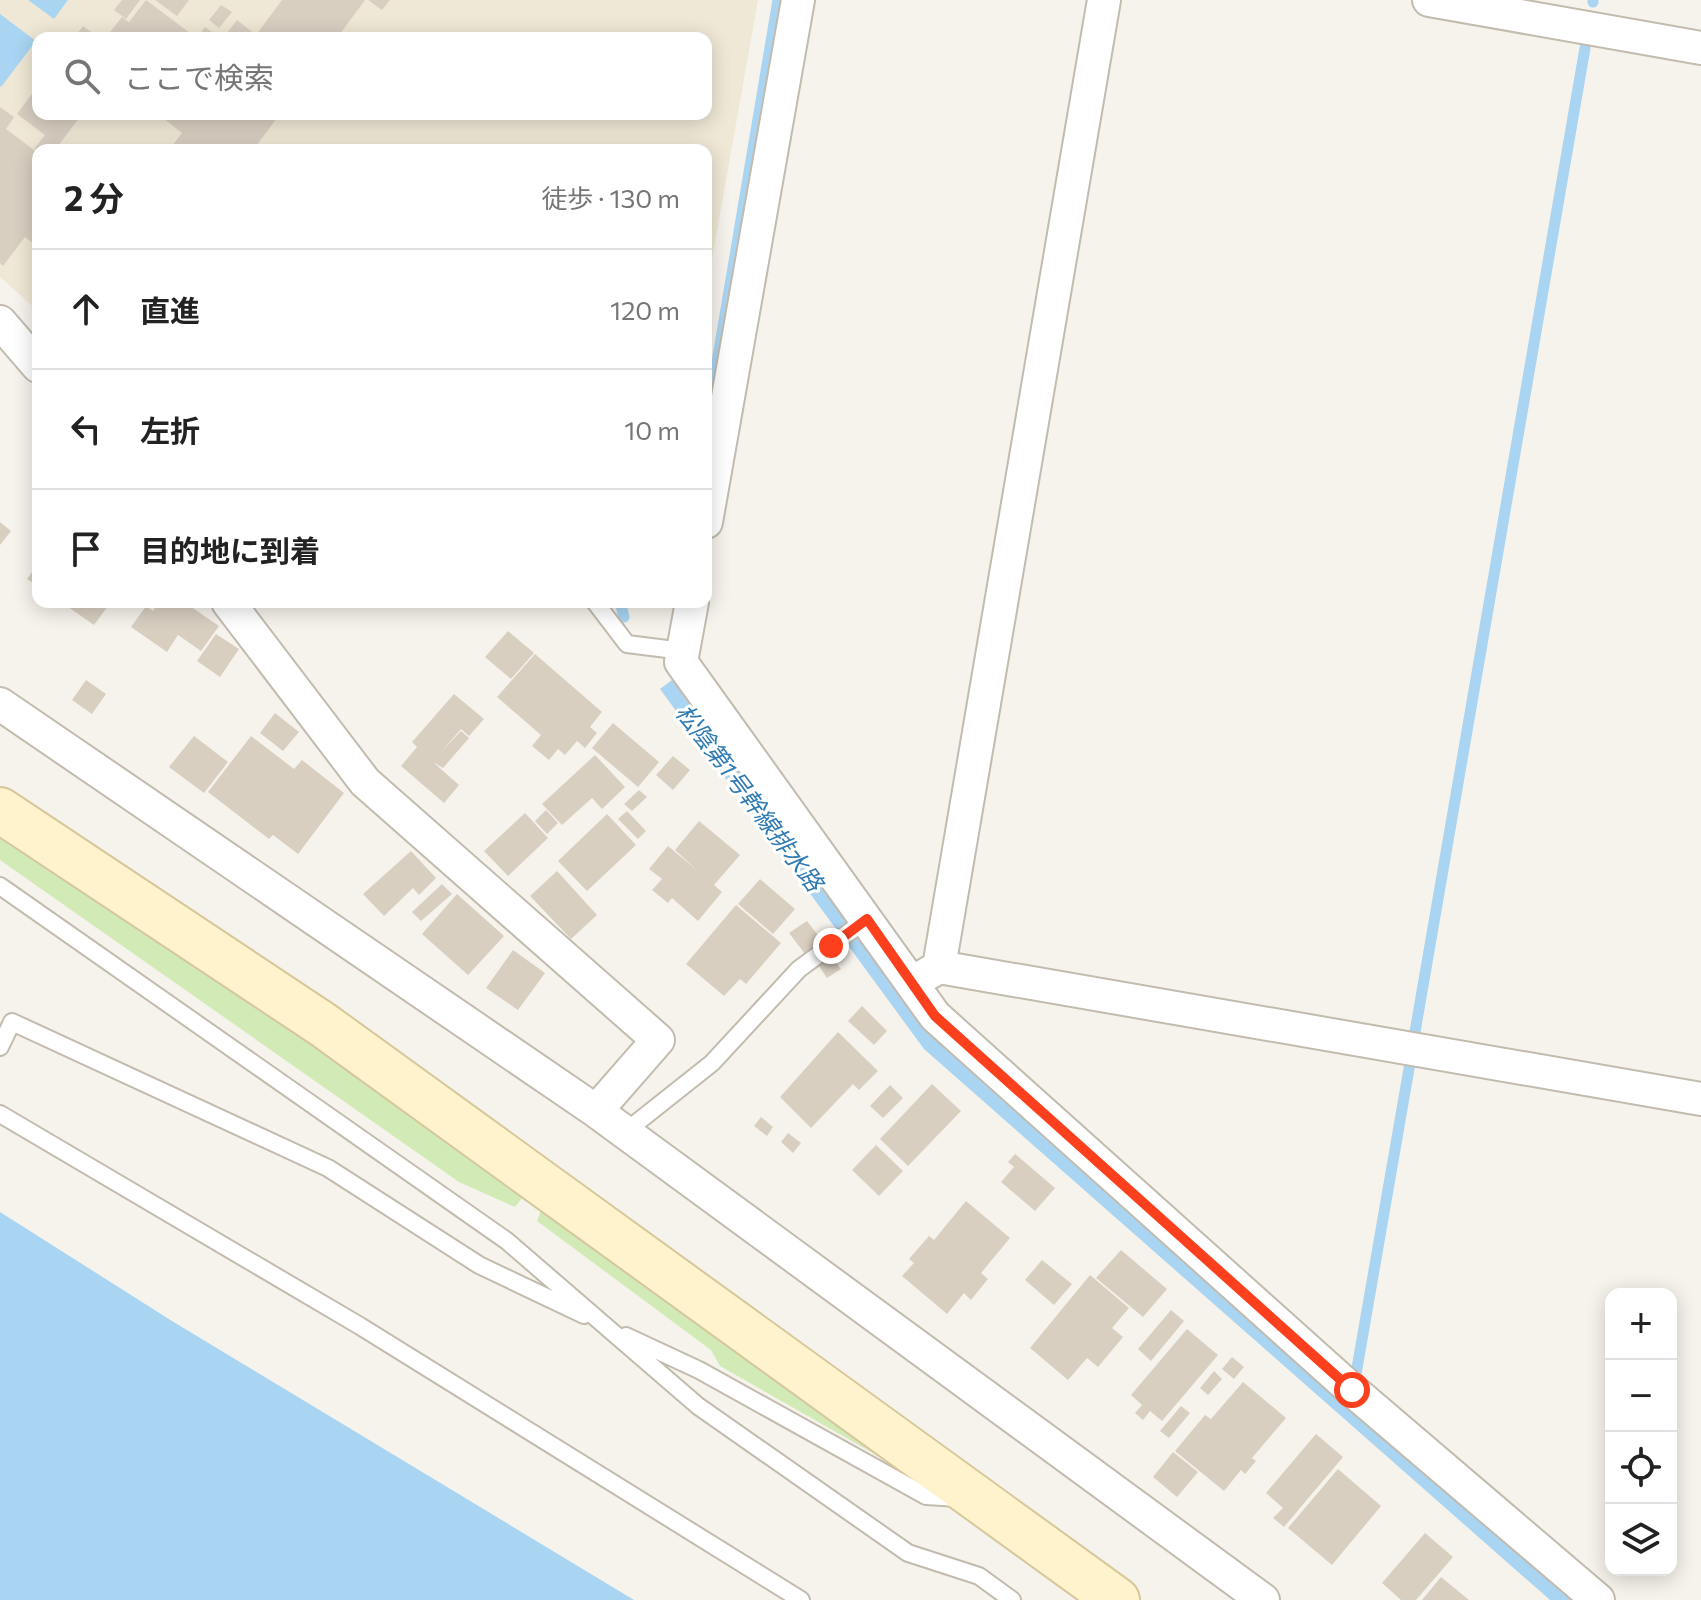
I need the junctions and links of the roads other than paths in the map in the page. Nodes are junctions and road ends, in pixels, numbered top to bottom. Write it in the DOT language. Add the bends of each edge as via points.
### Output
graph roads {
  1 [pos="798,0"];
  2 [pos="1104,0"];
  3 [pos="1429,0"];
  4 [pos="1701,48"];
  5 [pos="0,322"];
  6 [pos="32,359"];
  7 [pos="712,488"];
  8 [pos="233,608"];
  9 [pos="600,608"];
  10 [pos="691,608"];
  11 [pos="683,651"];
  12 [pos="0,704"];
  13 [pos="0,810"];
  14 [pos="0,886"];
  15 [pos="863,922"];
  16 [pos="926,975"];
  17 [pos="0,1047"];
  18 [pos="1701,1099"];
  19 [pos="596,1111"];
  20 [pos="0,1114"];
  21 [pos="625,1132"];
  22 [pos="604,1325"];
  23 [pos="980,1499"];
  24 [pos="801,1600"];
  25 [pos="1012,1600"];
  26 [pos="1117,1600"];
  27 [pos="1263,1600"];
  28 [pos="1598,1600"];
  1 -- 7 [label="street"];
  2 -- 16 [label="street"];
  3 -- 4 [label="street"];
  5 -- 6 [label="street"];
  8 -- 19 [label="street" via="365,782 658,1040"];
  9 -- 11 [label="lane" via="627,644"];
  10 -- 11 [label="street"];
  11 -- 15 [label="street" via="681,662"];
  12 -- 19 [label="street"];
  13 -- 23 [label="street" via="334,1033"];
  14 -- 22 [label="lane" via="507,1241"];
  15 -- 16 [label="street"];
  15 -- 21 [label="lane" via="799,969 712,1063"];
  16 -- 18 [label="street"];
  16 -- 28 [label="street" via="935,1016 1352,1390"];
  17 -- 22 [label="lane" via="12,1022 328,1168 479,1265"];
  19 -- 21 [label="street"];
  20 -- 24 [label="lane" via="360,1326"];
  21 -- 27 [label="street"];
  22 -- 23 [label="lane" via="699,1370 926,1496"];
  22 -- 25 [label="lane" via="698,1406 908,1553 979,1576"];
  23 -- 26 [label="street"];
}
